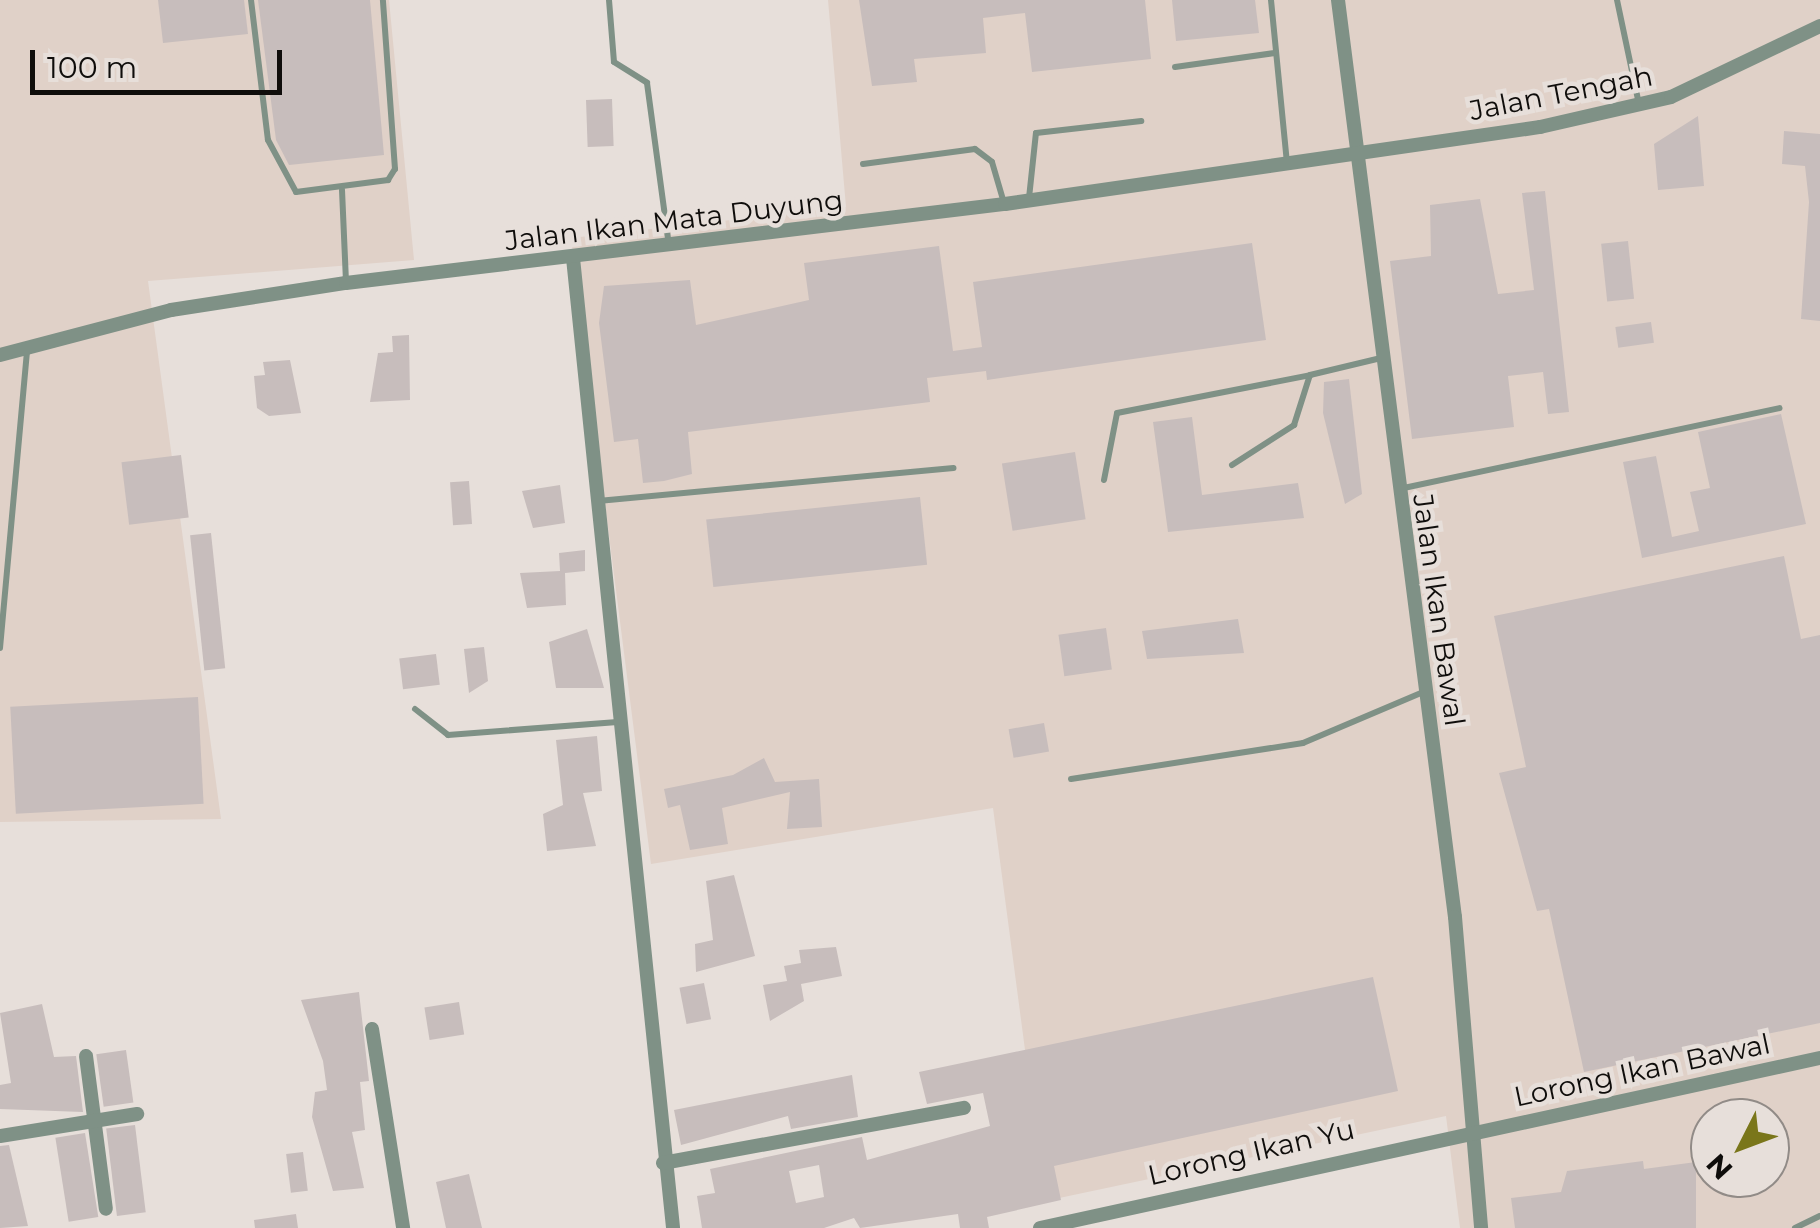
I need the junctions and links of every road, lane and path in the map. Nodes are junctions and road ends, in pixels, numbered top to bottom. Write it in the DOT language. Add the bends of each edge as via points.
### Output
graph roads {
  1 [pos="250,0"];
  2 [pos="382,0"];
  3 [pos="609,0"];
  4 [pos="1272,0"];
  5 [pos="1338,0"];
  6 [pos="1617,0"];
  7 [pos="1820,26"];
  8 [pos="1275,53"];
  9 [pos="1175,67"];
  10 [pos="1640,106"];
  11 [pos="1141,121"];
  12 [pos="1358,156"];
  13 [pos="863,164"];
  14 [pos="1288,164"];
  15 [pos="342,190"];
  16 [pos="1030,198"];
  17 [pos="1005,204"];
  18 [pos="669,246"];
  19 [pos="573,258"];
  20 [pos="346,284"];
  21 [pos="27,348"];
  22 [pos="0,355"];
  23 [pos="1381,358"];
  24 [pos="1310,375"];
  25 [pos="1779,408"];
  26 [pos="1232,465"];
  27 [pos="953,468"];
  28 [pos="1104,480"];
  29 [pos="1398,489"];
  30 [pos="597,501"];
  31 [pos="0,648"];
  32 [pos="1424,692"];
  33 [pos="415,709"];
  34 [pos="618,722"];
  35 [pos="1072,779"];
  36 [pos="372,1028"];
  37 [pos="86,1056"];
  38 [pos="1820,1058"];
  39 [pos="964,1108"];
  40 [pos="137,1114"];
  41 [pos="93,1121"];
  42 [pos="1474,1131"];
  43 [pos="0,1136"];
  44 [pos="664,1164"];
  45 [pos="106,1209"];
  46 [pos="1820,1216"];
  47 [pos="402,1228"];
  48 [pos="673,1228"];
  49 [pos="1040,1228"];
  50 [pos="1481,1228"];
  51 [pos="1796,1228"];
  1 -- 15 [label="lane" via="268,140 282,179 296,192"];
  2 -- 15 [label="lane" via="395,169 388,180"];
  3 -- 18 [label="lane" via="614,62 647,84"];
  4 -- 8 [label="lane"];
  5 -- 12 [label="street, Jalan Ikan Bawal"];
  6 -- 10 [label="lane"];
  7 -- 10 [label="street, Jalan Tengah"];
  8 -- 9 [label="lane"];
  8 -- 14 [label="lane"];
  10 -- 12 [label="street, Jalan Tengah"];
  11 -- 16 [label="lane" via="1036,134"];
  12 -- 14 [label="street, Jalan Ikan Mata Duyung"];
  12 -- 23 [label="street, Jalan Ikan Bawal"];
  13 -- 17 [label="lane" via="975,149 992,162"];
  14 -- 16 [label="street, Jalan Ikan Mata Duyung"];
  15 -- 20 [label="lane"];
  16 -- 17 [label="street, Jalan Ikan Mata Duyung"];
  17 -- 18 [label="street, Jalan Ikan Mata Duyung"];
  18 -- 19 [label="street, Jalan Ikan Mata Duyung"];
  19 -- 20 [label="street, Jalan Ikan Mata Duyung"];
  19 -- 30 [label="street"];
  20 -- 21 [label="street, Jalan Ikan Mata Duyung" via="171,310"];
  21 -- 22 [label="street, Jalan Ikan Mata Duyung"];
  21 -- 31 [label="lane"];
  23 -- 24 [label="lane"];
  23 -- 29 [label="street, Jalan Ikan Bawal"];
  24 -- 26 [label="lane" via="1294,424"];
  24 -- 28 [label="lane" via="1117,413"];
  25 -- 29 [label="lane"];
  27 -- 30 [label="lane"];
  29 -- 32 [label="street, Jalan Ikan Bawal"];
  30 -- 34 [label="street"];
  32 -- 35 [label="lane" via="1304,743"];
  32 -- 42 [label="street, Jalan Ikan Bawal"];
  33 -- 34 [label="lane" via="448,735"];
  34 -- 44 [label="street"];
  36 -- 47 [label="street"];
  37 -- 41 [label="street"];
  38 -- 42 [label="street, Lorong Ikan Bawal"];
  39 -- 44 [label="street"];
  40 -- 41 [label="street"];
  41 -- 43 [label="street"];
  41 -- 45 [label="street"];
  42 -- 49 [label="street, Lorong Ikan Yu"];
  42 -- 50 [label="street, Jalan Ikan Bawal"];
  44 -- 48 [label="street"];
  46 -- 51 [label="lane"];
}
